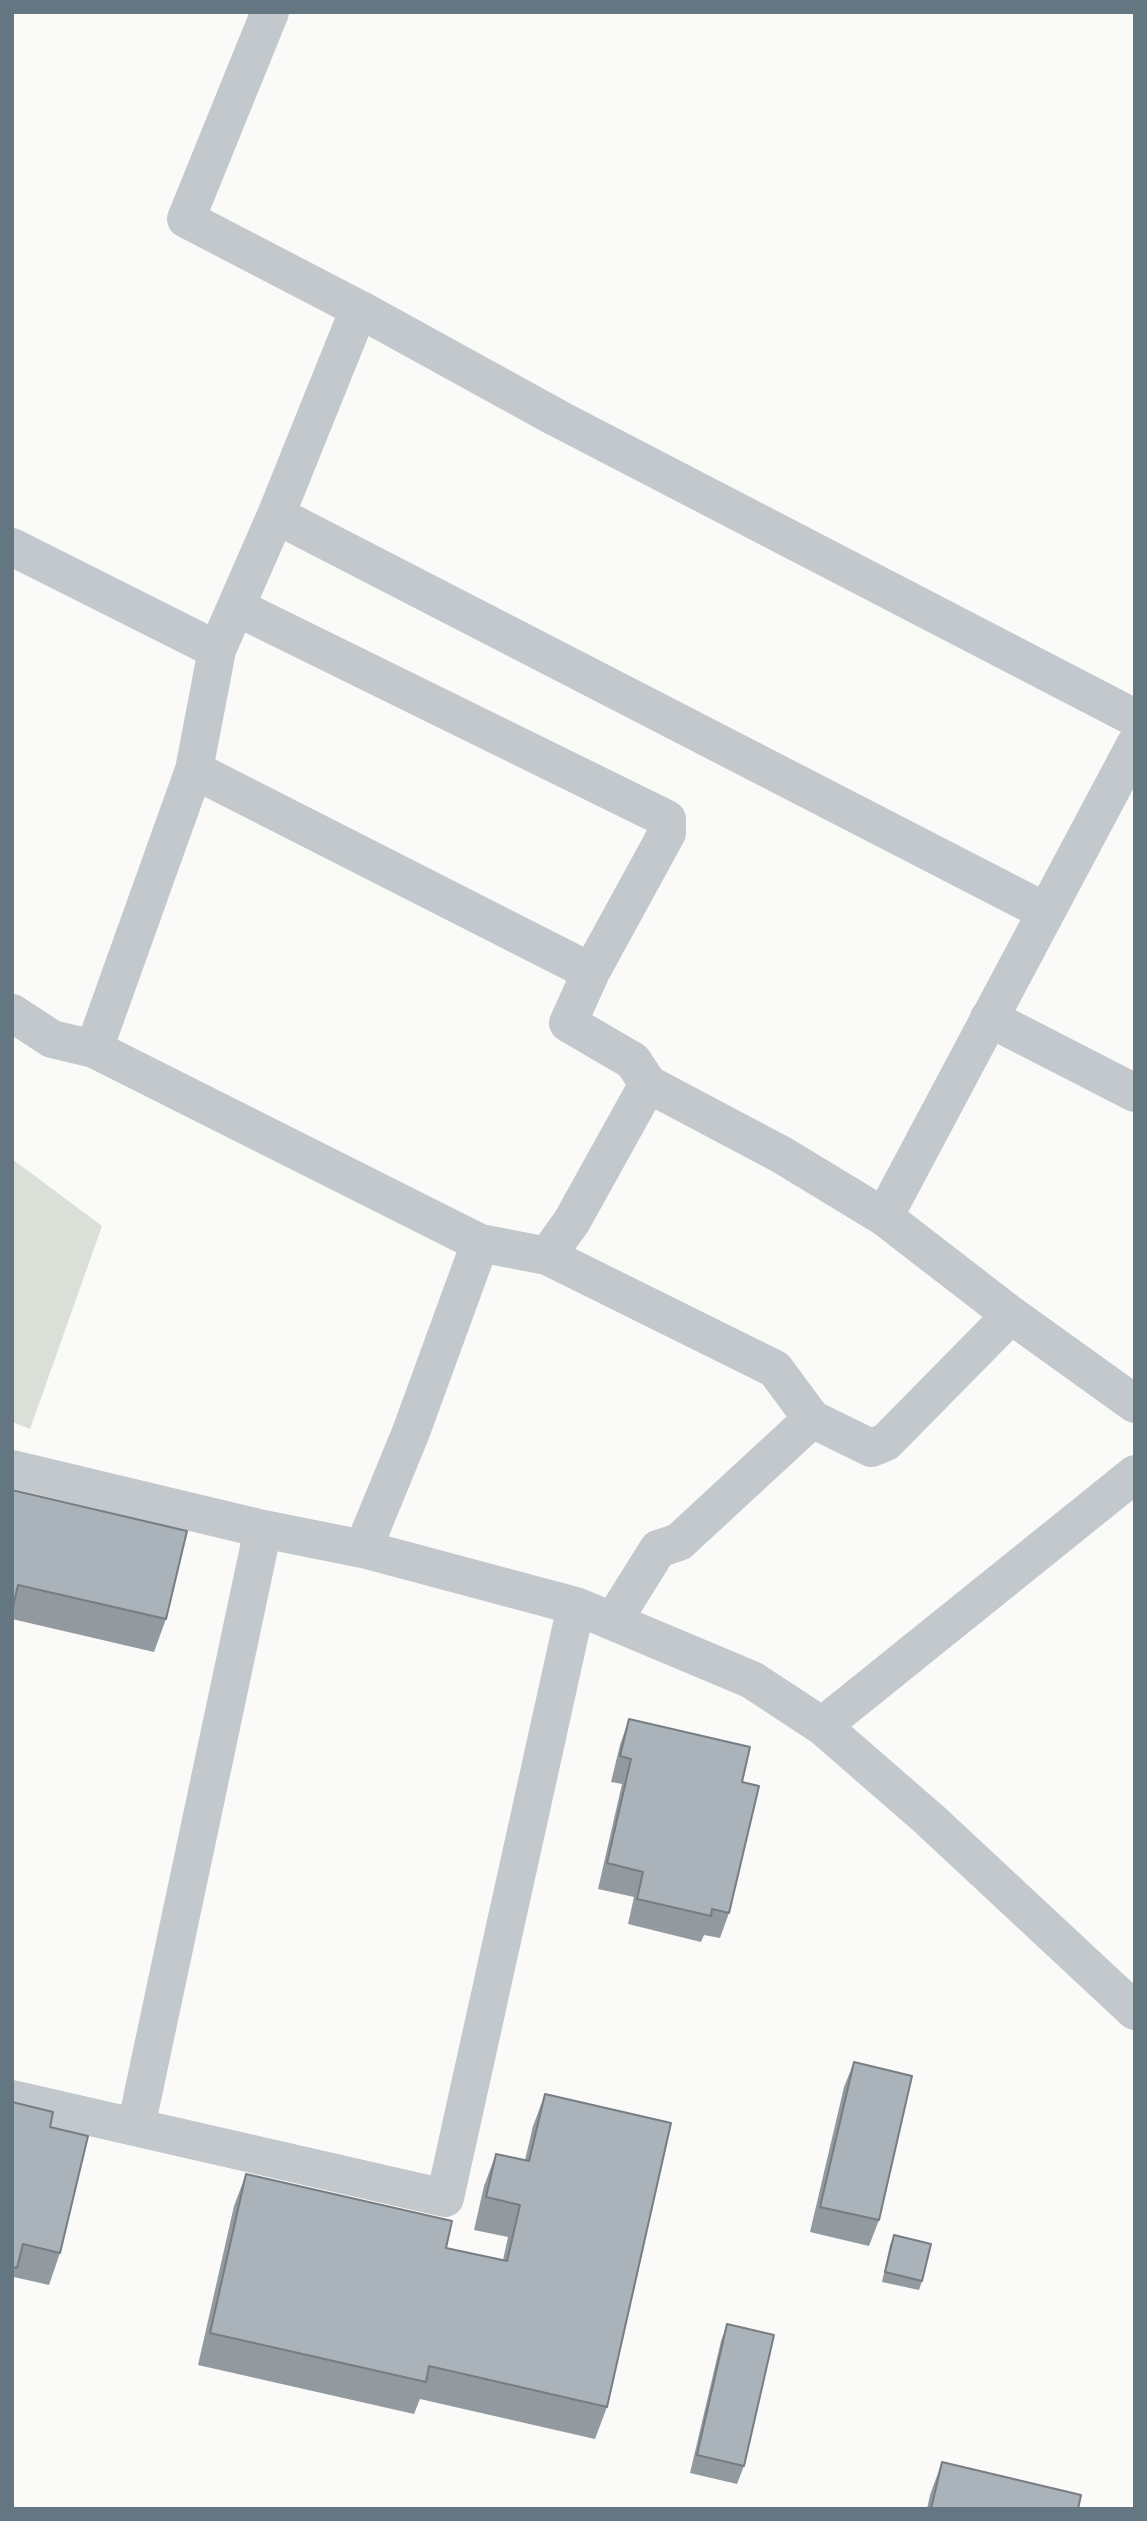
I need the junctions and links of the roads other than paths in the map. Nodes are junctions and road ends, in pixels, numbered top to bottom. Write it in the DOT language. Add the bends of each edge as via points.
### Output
graph roads {
  1 [pos="270,12"];
  2 [pos="359,309"];
  3 [pos="276,515"];
  4 [pos="12,547"];
  5 [pos="236,607"];
  6 [pos="217,650"];
  7 [pos="1135,718"];
  8 [pos="1135,745"];
  9 [pos="194,770"];
  10 [pos="1046,912"];
  11 [pos="591,972"];
  12 [pos="12,1013"];
  13 [pos="989,1018"];
  14 [pos="94,1049"];
  15 [pos="648,1084"];
  16 [pos="1135,1093"];
  17 [pos="884,1217"];
  18 [pos="480,1243"];
  19 [pos="547,1256"];
  20 [pos="1011,1315"];
  21 [pos="1135,1404"];
  22 [pos="812,1419"];
  23 [pos="12,1469"];
  24 [pos="1135,1474"];
  25 [pos="263,1529"];
  26 [pos="363,1549"];
  27 [pos="576,1606"];
  28 [pos="614,1621"];
  29 [pos="822,1726"];
  30 [pos="1135,2011"];
  31 [pos="12,2099"];
  32 [pos="136,2127"];
  1 -- 2 [label="street" via="186,219"];
  2 -- 3 [label="street"];
  2 -- 7 [label="street" via="569,424"];
  3 -- 5 [label="street"];
  3 -- 10 [label="street"];
  4 -- 6 [label="street"];
  5 -- 6 [label="street"];
  5 -- 11 [label="street" via="667,819 667,833"];
  6 -- 9 [label="street"];
  8 -- 10 [label="street"];
  9 -- 11 [label="street"];
  9 -- 14 [label="street"];
  10 -- 13 [label="street"];
  11 -- 15 [label="street" via="568,1023 633,1061"];
  12 -- 14 [label="street" via="52,1038"];
  13 -- 16 [label="street"];
  13 -- 17 [label="street"];
  14 -- 18 [label="street"];
  15 -- 17 [label="street" via="782,1155"];
  15 -- 19 [label="street" via="572,1221"];
  17 -- 20 [label="street"];
  18 -- 19 [label="street"];
  18 -- 26 [label="street"];
  19 -- 22 [label="street" via="775,1369"];
  20 -- 21 [label="street"];
  20 -- 22 [label="street" via="886,1443 871,1448"];
  22 -- 28 [label="street" via="679,1542 658,1549"];
  23 -- 25 [label="street"];
  24 -- 29 [label="street"];
  25 -- 26 [label="street"];
  25 -- 32 [label="street"];
  26 -- 27 [label="street"];
  27 -- 28 [label="street"];
  27 -- 32 [label="street" via="445,2198"];
  28 -- 29 [label="street" via="752,1680"];
  29 -- 30 [label="street"];
  31 -- 32 [label="street"];
}
